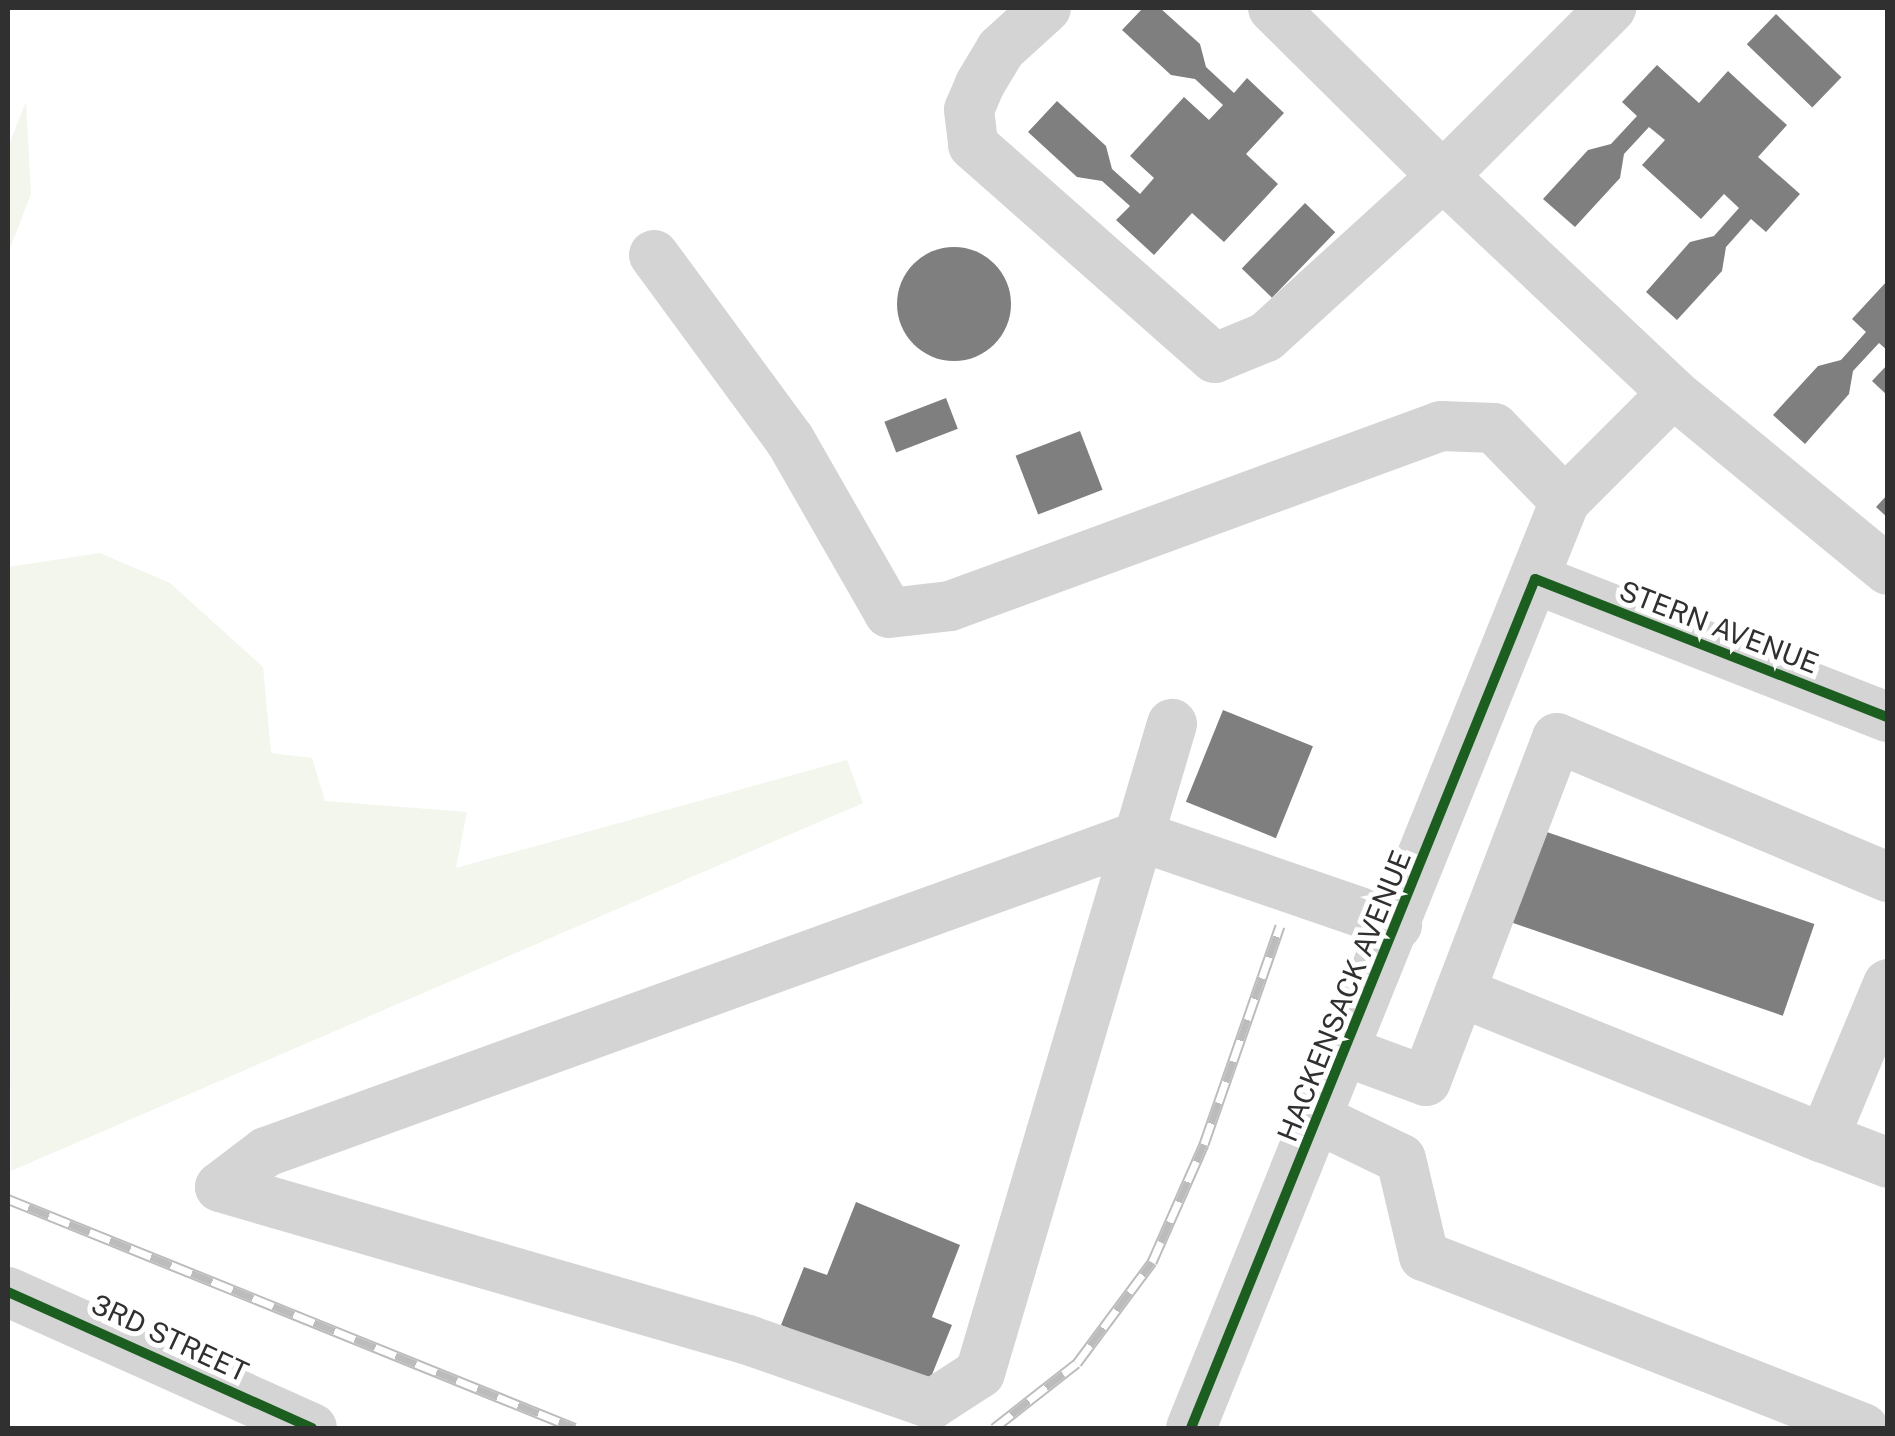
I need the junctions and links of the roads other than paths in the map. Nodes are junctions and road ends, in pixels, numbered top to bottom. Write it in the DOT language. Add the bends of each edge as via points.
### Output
graph roads {
  1 [pos="1046,8"];
  2 [pos="1273,8"];
  3 [pos="1610,8"];
  4 [pos="1443,176"];
  5 [pos="654,255"];
  6 [pos="1672,393"];
  7 [pos="1565,500"];
  8 [pos="1888,570"];
  9 [pos="1535,579"];
  10 [pos="1888,717"];
  11 [pos="1172,724"];
  12 [pos="1139,836"];
  13 [pos="1888,877"];
  14 [pos="1397,925"];
  15 [pos="1888,984"];
  16 [pos="1460,992"];
  17 [pos="1346,1052"];
  18 [pos="1318,1120"];
  19 [pos="1824,1138"];
  20 [pos="1888,1164"];
  21 [pos="8,1292"];
  22 [pos="312,1428"];
  23 [pos="1191,1428"];
  24 [pos="1864,1428"];
  1 -- 4 [label="street" via="1001,49 980,84 968,110 973,145 1030,202 1215,358 1266,336"];
  2 -- 4 [label="street"];
  3 -- 4 [label="street"];
  4 -- 6 [label="street"];
  5 -- 7 [label="street" via="790,440 889,613 950,606 1441,426 1494,428"];
  6 -- 7 [label="street"];
  6 -- 8 [label="street"];
  7 -- 9 [label="street, HACKENSACK AVENUE"];
  9 -- 10 [label="street, STERN AVENUE"];
  9 -- 14 [label="street, HACKENSACK AVENUE"];
  11 -- 12 [label="street"];
  12 -- 12 [label="street" via="266,1152 220,1187 748,1340 932,1404 980,1372"];
  12 -- 14 [label="street"];
  13 -- 16 [label="street" via="1557,738"];
  14 -- 17 [label="street, HACKENSACK AVENUE"];
  15 -- 19 [label="street"];
  16 -- 17 [label="street" via="1426,1081"];
  16 -- 19 [label="street"];
  17 -- 18 [label="street, HACKENSACK AVENUE"];
  18 -- 23 [label="street, HACKENSACK AVENUE"];
  18 -- 24 [label="street" via="1401,1159 1424,1256"];
  19 -- 20 [label="street"];
  21 -- 22 [label="street, 3RD STREET"];
}
